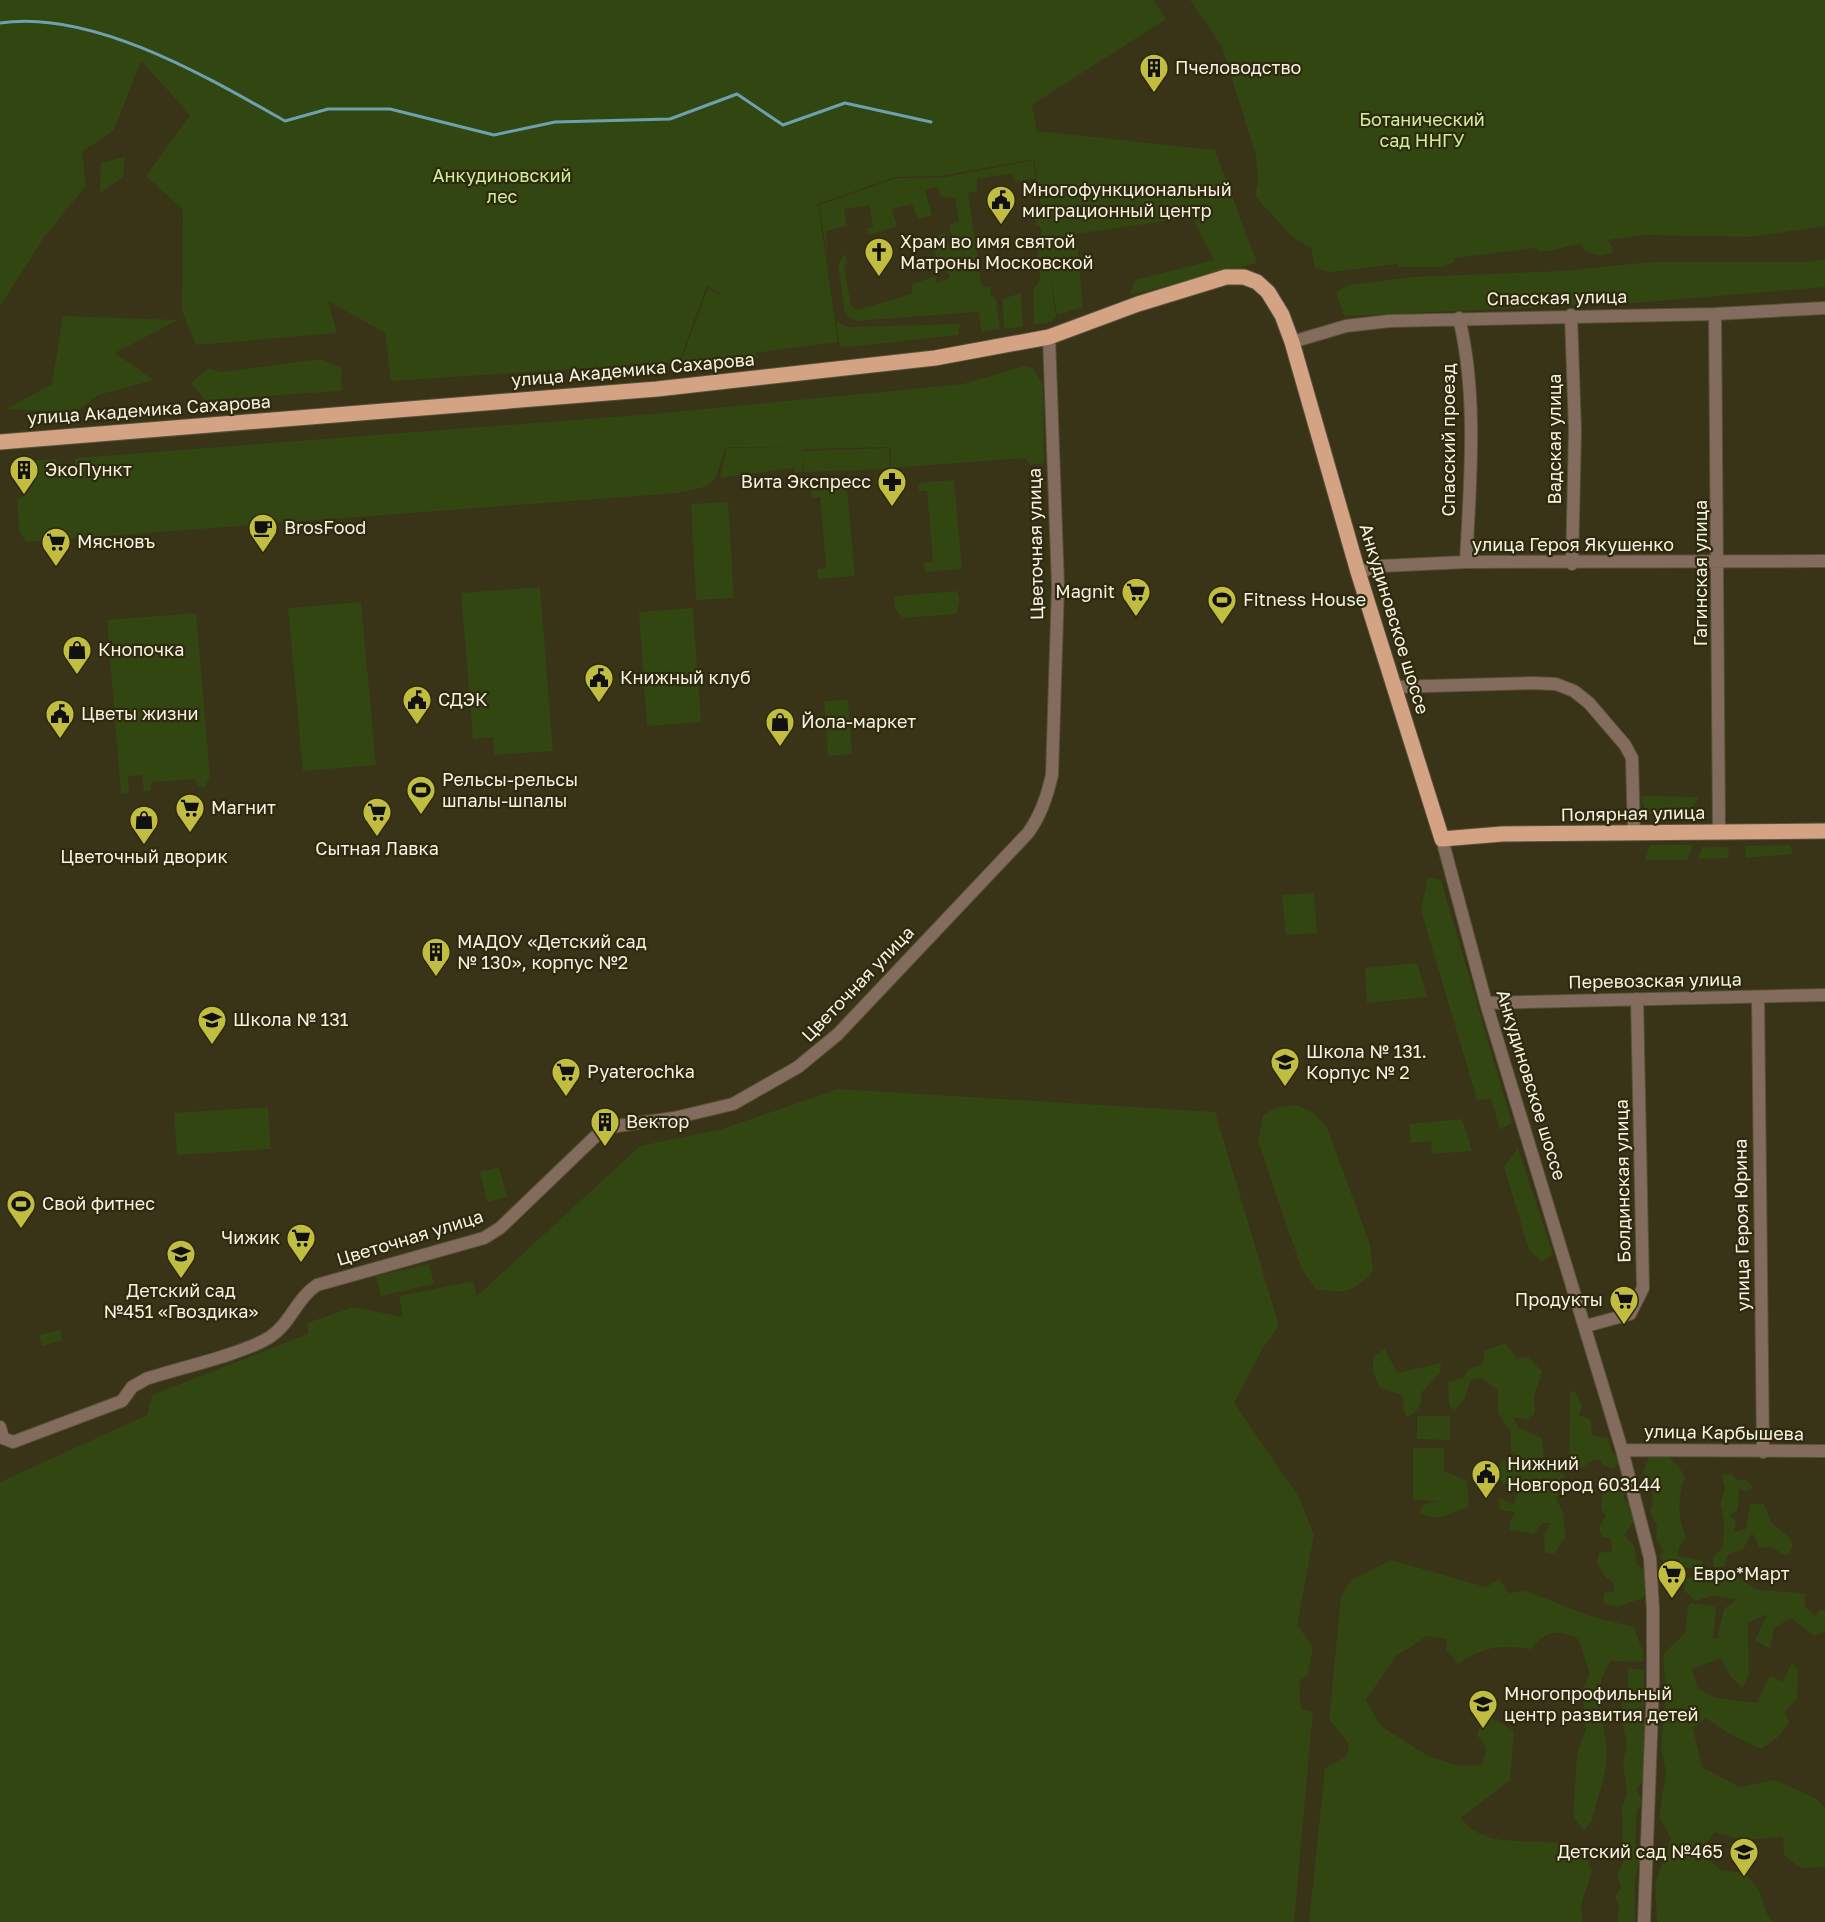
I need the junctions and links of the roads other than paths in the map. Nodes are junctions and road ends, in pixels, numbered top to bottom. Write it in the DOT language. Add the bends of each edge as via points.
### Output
graph roads {
  1 [pos="1257,282"];
  2 [pos="1825,308"];
  3 [pos="1716,314"];
  4 [pos="1571,315"];
  5 [pos="1459,318"];
  6 [pos="1049,337"];
  7 [pos="1292,342"];
  8 [pos="0,441"];
  9 [pos="1825,561"];
  10 [pos="1466,562"];
  11 [pos="1719,563"];
  12 [pos="1572,564"];
  13 [pos="1358,572"];
  14 [pos="1393,687"];
  15 [pos="1825,831"];
  16 [pos="1719,832"];
  17 [pos="1634,834"];
  18 [pos="1442,839"];
  19 [pos="1825,995"];
  20 [pos="1758,998"];
  21 [pos="1637,999"];
  22 [pos="1486,1003"];
  23 [pos="1586,1326"];
  24 [pos="0,1427"];
  25 [pos="1623,1450"];
  26 [pos="1825,1451"];
  27 [pos="1763,1452"];
  28 [pos="1644,1922"];
  1 -- 6 [label="main road, улица Академика Сахарова" via="1226,277"];
  1 -- 7 [label="main road, Анкудиновское шоссе" via="1282,315"];
  2 -- 3 [label="street, Спасская улица"];
  3 -- 4 [label="street, Спасская улица"];
  3 -- 11 [label="street, Гагинская улица"];
  4 -- 5 [label="street, Спасская улица"];
  4 -- 12 [label="street, Вадская улица" via="1575,430"];
  5 -- 7 [label="street, Спасская улица" via="1346,326"];
  5 -- 10 [label="street, Спасский проезд" via="1466,344 1470,393"];
  6 -- 8 [label="main road, улица Академика Сахарова" via="940,357 657,389"];
  6 -- 24 [label="street, Цветочная улица" via="1058,586 1052,775 1046,799 1028,833 838,1034 798,1067 733,1104 601,1131 500,1228 484,1238 317,1285 307,1291 271,1336 146,1379 132,1387 122,1401 14,1442 3,1438"];
  7 -- 13 [label="main road, Анкудиновское шоссе"];
  9 -- 11 [label="street, улица Героя Якушенко"];
  10 -- 12 [label="street, улица Героя Якушенко"];
  10 -- 13 [label="street, улица Героя Якушенко" via="1382,566"];
  11 -- 12 [label="street, улица Героя Якушенко"];
  11 -- 16 [label="street, Гагинская улица"];
  13 -- 14 [label="main road, Анкудиновское шоссе"];
  14 -- 17 [label="street" via="1531,683 1556,684 1574,691 1589,703 1632,758"];
  14 -- 18 [label="main road, Анкудиновское шоссе"];
  15 -- 16 [label="main road, Полярная улица"];
  16 -- 17 [label="main road, Полярная улица"];
  17 -- 18 [label="main road, Полярная улица" via="1502,834"];
  18 -- 22 [label="street, Анкудиновское шоссе"];
  19 -- 20 [label="street, Перевозская улица"];
  20 -- 21 [label="street, Перевозская улица" via="1736,995"];
  20 -- 27 [label="street, улица Героя Юрина"];
  21 -- 22 [label="street, Перевозская улица"];
  21 -- 23 [label="street, Болдинская улица" via="1643,1288 1630,1314"];
  22 -- 23 [label="street, Анкудиновское шоссе"];
  23 -- 25 [label="street, Анкудиновское шоссе"];
  25 -- 27 [label="street, улица Карбышева"];
  25 -- 28 [label="street, Анкудиновское шоссе" via="1650,1558 1653,1598"];
  26 -- 27 [label="street, улица Карбышева"];
}
